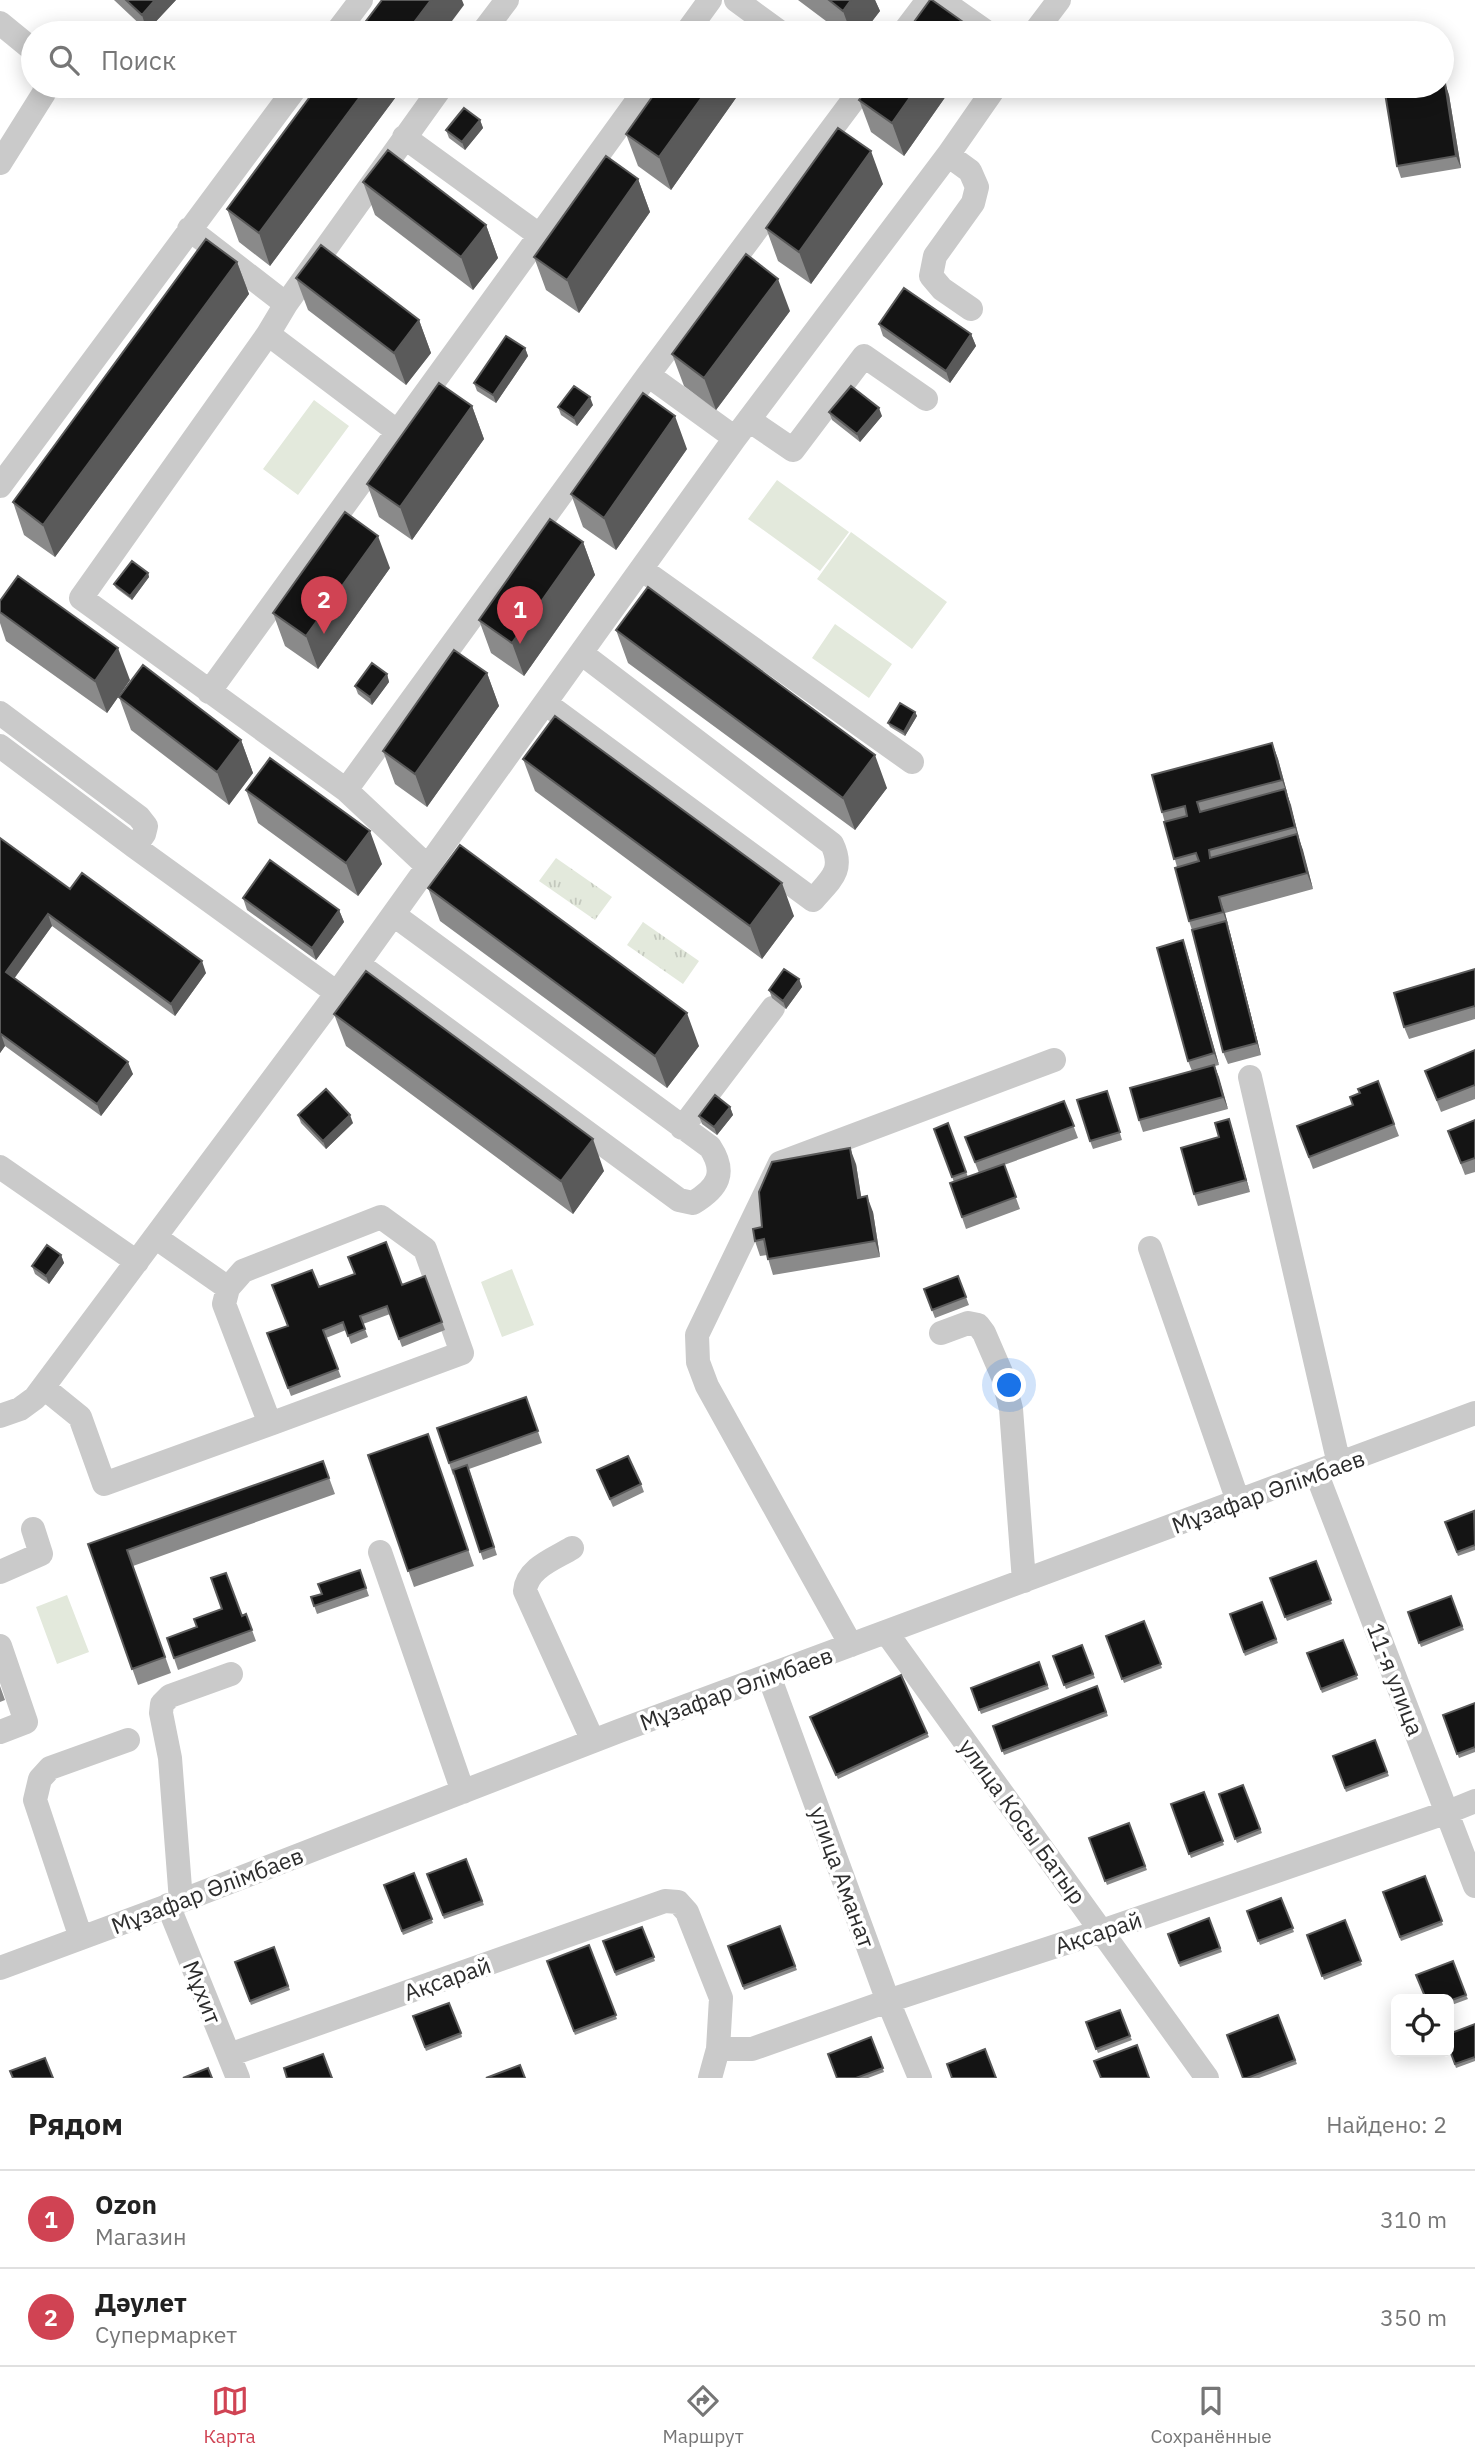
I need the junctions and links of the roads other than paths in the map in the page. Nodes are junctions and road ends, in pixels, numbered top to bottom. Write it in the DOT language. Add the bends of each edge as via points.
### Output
graph roads {
  1 [pos="361,0"];
  2 [pos="507,0"];
  3 [pos="710,0"];
  4 [pos="736,0"];
  5 [pos="928,0"];
  6 [pos="941,0"];
  7 [pos="1059,0"];
  8 [pos="345,21"];
  9 [pos="491,21"];
  10 [pos="695,21"];
  11 [pos="765,21"];
  12 [pos="912,21"];
  13 [pos="971,21"];
  14 [pos="1043,21"];
  15 [pos="0,23"];
  16 [pos="21,40"];
  17 [pos="41,98"];
  18 [pos="288,98"];
  19 [pos="433,98"];
  20 [pos="639,98"];
  21 [pos="851,98"];
  22 [pos="988,98"];
  23 [pos="404,137"];
  24 [pos="948,155"];
  25 [pos="0,163"];
  26 [pos="189,229"];
  27 [pos="539,235"];
  28 [pos="286,304"];
  29 [pos="971,309"];
  30 [pos="268,334"];
  31 [pos="648,375"];
  32 [pos="926,399"];
  33 [pos="742,429"];
  34 [pos="398,432"];
  35 [pos="0,486"];
  36 [pos="641,569"];
  37 [pos="581,653"];
  38 [pos="209,692"];
  39 [pos="545,703"];
  40 [pos="0,713"];
  41 [pos="0,746"];
  42 [pos="912,762"];
  43 [pos="346,790"];
  44 [pos="135,847"];
  45 [pos="427,866"];
  46 [pos="394,915"];
  47 [pos="358,964"];
  48 [pos="337,993"];
  49 [pos="773,1008"];
  50 [pos="1054,1060"];
  51 [pos="1250,1077"];
  52 [pos="682,1128"];
  53 [pos="0,1167"];
  54 [pos="155,1237"];
  55 [pos="1150,1248"];
  56 [pos="137,1262"];
  57 [pos="228,1288"];
  58 [pos="941,1334"];
  59 [pos="43,1387"];
  60 [pos="1475,1413"];
  61 [pos="0,1416"];
  62 [pos="270,1424"];
  63 [pos="1339,1465"];
  64 [pos="1315,1472"];
  65 [pos="1238,1501"];
  66 [pos="33,1529"];
  67 [pos="572,1548"];
  68 [pos="380,1552"];
  69 [pos="0,1572"];
  70 [pos="1024,1581"];
  71 [pos="886,1632"];
  72 [pos="0,1646"];
  73 [pos="851,1646"];
  74 [pos="231,1674"];
  75 [pos="769,1676"];
  76 [pos="0,1731"];
  77 [pos="128,1740"];
  78 [pos="593,1741"];
  79 [pos="464,1792"];
  80 [pos="1475,1801"];
  81 [pos="1448,1812"];
  82 [pos="1475,1886"];
  83 [pos="175,1903"];
  84 [pos="1102,1931"];
  85 [pos="81,1938"];
  86 [pos="0,1968"];
  87 [pos="888,2001"];
  88 [pos="718,2049"];
  89 [pos="229,2055"];
  90 [pos="239,2078"];
  91 [pos="710,2078"];
  92 [pos="920,2078"];
  93 [pos="1207,2078"];
  1 -- 8 [label="street"];
  2 -- 9 [label="street"];
  3 -- 10 [label="street"];
  4 -- 11 [label="street"];
  5 -- 12 [label="street"];
  6 -- 13 [label="street"];
  7 -- 14 [label="street"];
  15 -- 16 [label="street"];
  17 -- 25 [label="street"];
  18 -- 26 [label="street"];
  19 -- 23 [label="street"];
  20 -- 27 [label="street"];
  21 -- 31 [label="street"];
  22 -- 24 [label="street"];
  23 -- 27 [label="street"];
  23 -- 28 [label="street"];
  24 -- 29 [label="street" via="970,172 977,187 973,203 935,257 931,276"];
  24 -- 33 [label="street"];
  26 -- 28 [label="street"];
  26 -- 35 [label="street"];
  27 -- 34 [label="street"];
  28 -- 30 [label="street"];
  30 -- 34 [label="street"];
  30 -- 38 [label="street" via="81,598"];
  31 -- 33 [label="street"];
  31 -- 43 [label="street"];
  32 -- 33 [label="street" via="864,356 793,450"];
  33 -- 36 [label="street"];
  34 -- 38 [label="street"];
  36 -- 37 [label="street"];
  36 -- 42 [label="street"];
  37 -- 39 [label="street"];
  37 -- 39 [label="street" via="832,844 838,857 837,871 813,900"];
  38 -- 43 [label="street"];
  39 -- 45 [label="street"];
  40 -- 44 [label="street" via="139,817 146,826"];
  41 -- 44 [label="street"];
  43 -- 45 [label="street"];
  44 -- 48 [label="street"];
  45 -- 46 [label="street"];
  46 -- 47 [label="street"];
  46 -- 52 [label="street"];
  47 -- 48 [label="street"];
  47 -- 52 [label="street" via="680,1200 693,1203 705,1196 719,1176 719,1161 710,1147"];
  48 -- 54 [label="street"];
  49 -- 52 [label="street"];
  50 -- 73 [label="street" via="780,1163 697,1335 698,1362 707,1386"];
  51 -- 63 [label="street"];
  53 -- 56 [label="street"];
  54 -- 56 [label="street"];
  54 -- 57 [label="street"];
  55 -- 65 [label="street"];
  56 -- 59 [label="street"];
  57 -- 62 [label="street" via="224,1304"];
  57 -- 62 [label="street" via="243,1271 381,1217 425,1249 462,1353"];
  58 -- 70 [label="street" via="968,1323 978,1325 1003,1377 1011,1409"];
  59 -- 61 [label="street" via="27,1404"];
  59 -- 62 [label="street" via="80,1417 104,1484"];
  60 -- 63 [label="street, Мұзафар Әлімбаев"];
  63 -- 64 [label="street, Мұзафар Әлімбаев"];
  64 -- 65 [label="street, Мұзафар Әлімбаев"];
  64 -- 81 [label="street, 11-я улица"];
  65 -- 70 [label="street, Мұзафар Әлімбаев"];
  66 -- 69 [label="street" via="41,1555"];
  67 -- 78 [label="street" via="532,1572 525,1591"];
  68 -- 79 [label="street"];
  70 -- 71 [label="street, Мұзафар Әлімбаев"];
  71 -- 73 [label="street, Мұзафар Әлімбаев"];
  71 -- 84 [label="street, улица Косы Батыр"];
  72 -- 76 [label="street" via="26,1721"];
  73 -- 75 [label="street, Мұзафар Әлімбаев"];
  74 -- 83 [label="street, Мұхит" via="170,1696 162,1704 170,1758"];
  75 -- 78 [label="street, Мұзафар Әлімбаев"];
  75 -- 87 [label="street, улица Аманат"];
  77 -- 85 [label="street" via="50,1768 40,1779 35,1800"];
  78 -- 79 [label="street, Мұзафар Әлімбаев"];
  79 -- 83 [label="street, Мұзафар Әлімбаев"];
  80 -- 81 [label="street, Ақсарай"];
  81 -- 82 [label="street, 11-я улица"];
  81 -- 84 [label="street, Ақсарай"];
  83 -- 85 [label="street, Мұзафар Әлімбаев"];
  83 -- 89 [label="street, Мұхит"];
  84 -- 87 [label="street, Ақсарай"];
  84 -- 93 [label="street, улица Косы Батыр"];
  85 -- 86 [label="street, Мұзафар Әлімбаев"];
  87 -- 88 [label="street, Ақсарай" via="752,2049"];
  87 -- 92 [label="street, улица Аманат"];
  88 -- 89 [label="street, Ақсарай" via="721,1998 687,1912 678,1902 665,1901"];
  88 -- 91 [label="street"];
  89 -- 90 [label="street, Мұхит"];
}
